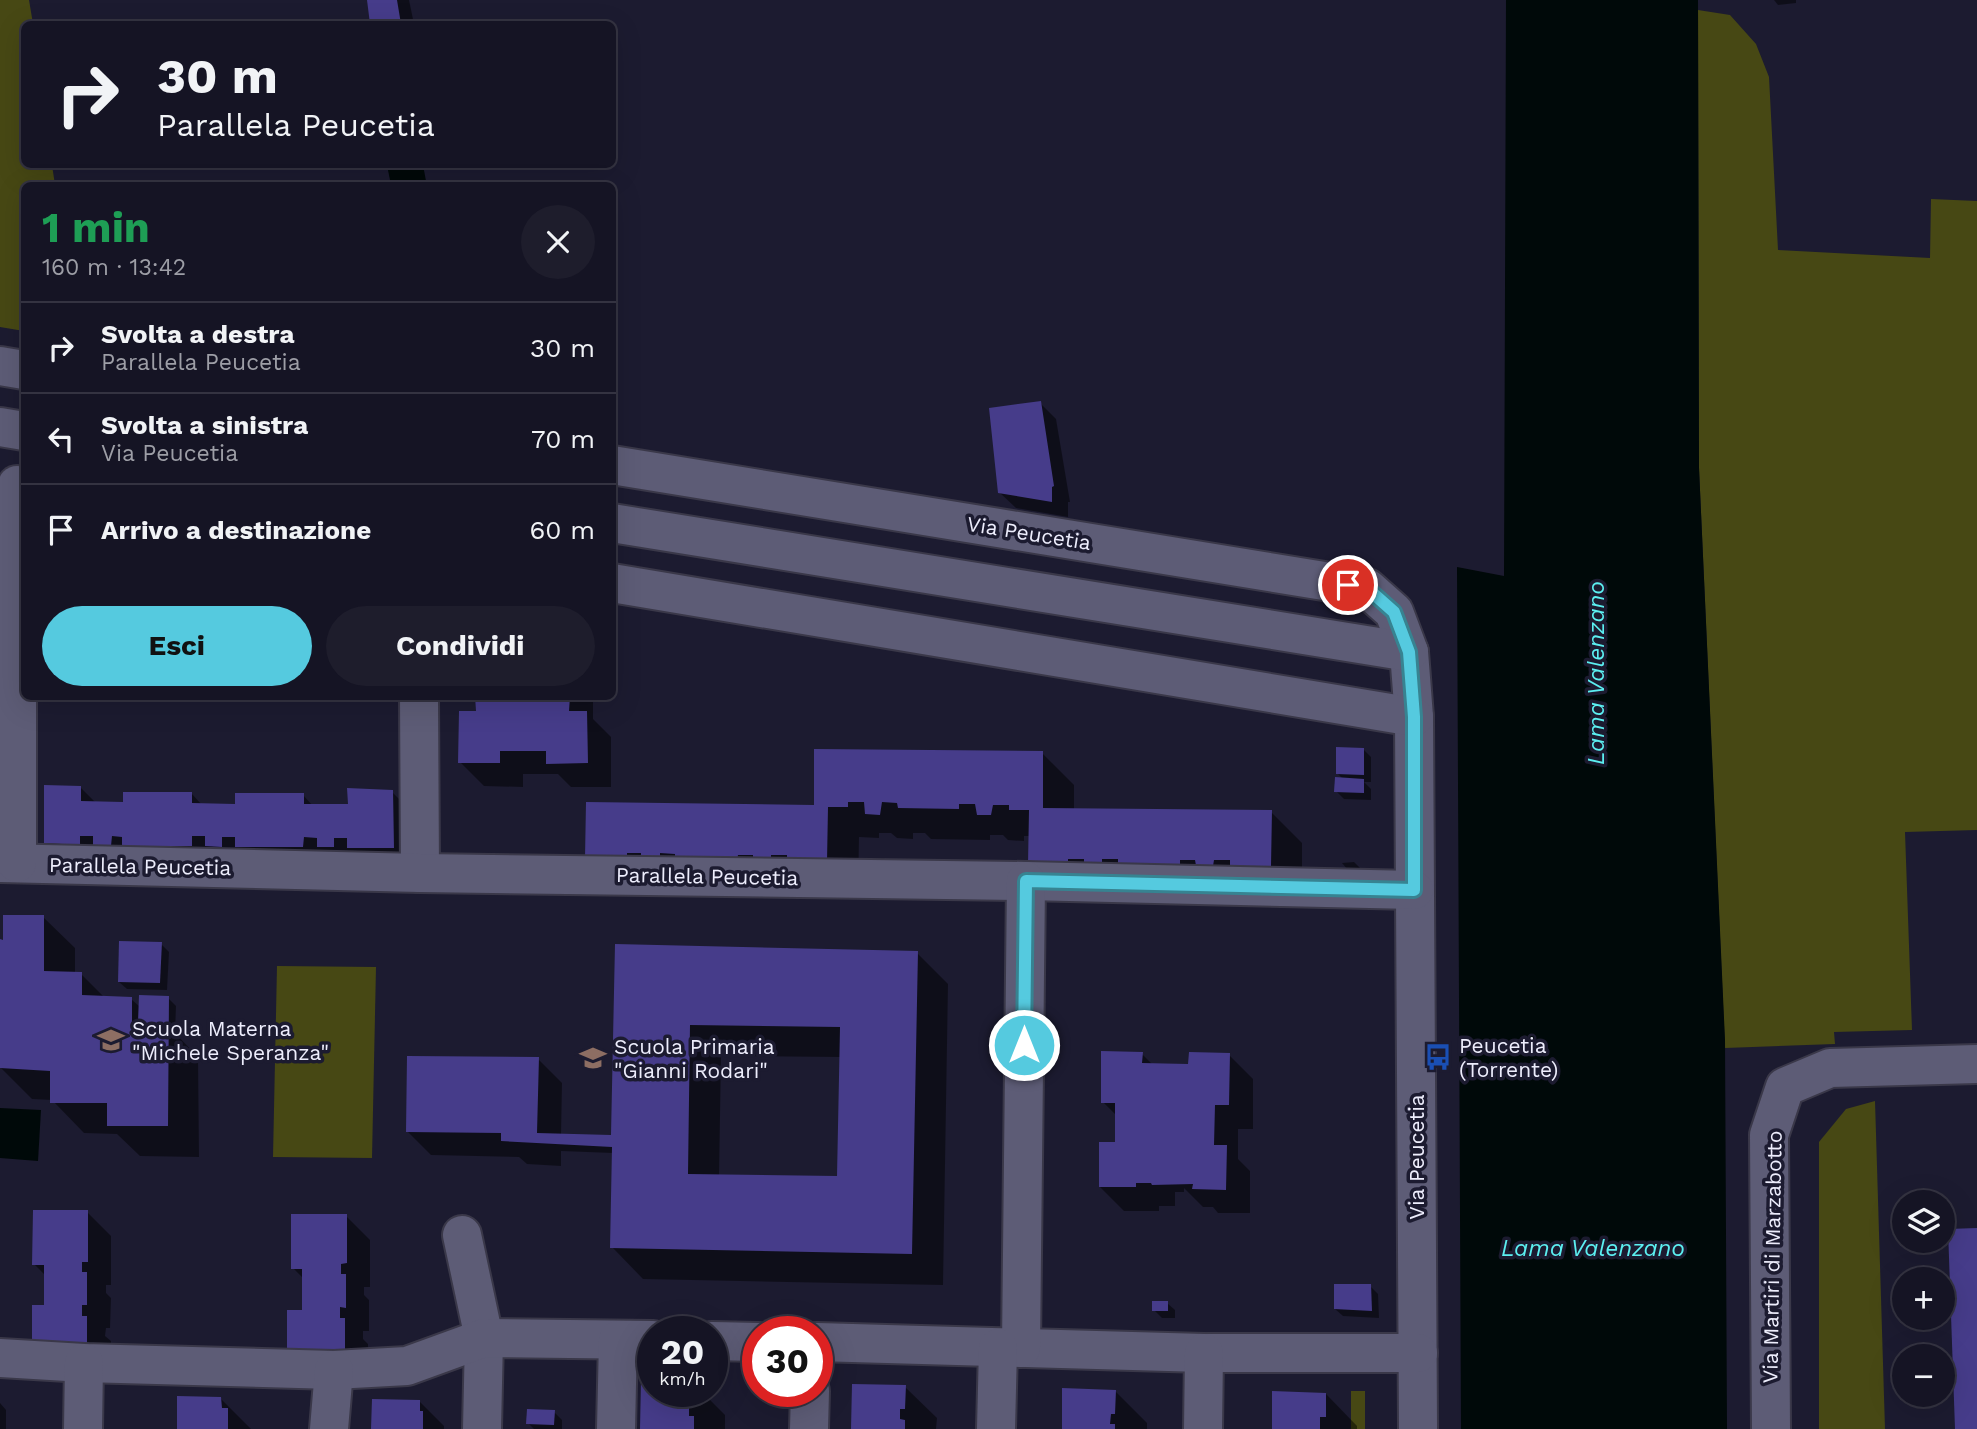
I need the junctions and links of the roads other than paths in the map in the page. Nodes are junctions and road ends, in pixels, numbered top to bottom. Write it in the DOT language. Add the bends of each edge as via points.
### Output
graph roads {
  1 [pos="0,366"];
  2 [pos="21,370"];
  3 [pos="0,427"];
  4 [pos="21,430"];
  5 [pos="616,466"];
  6 [pos="14,485"];
  7 [pos="616,524"];
  8 [pos="771,548"];
  9 [pos="616,584"];
  10 [pos="677,592"];
  11 [pos="1409,652"];
  12 [pos="419,700"];
  13 [pos="1414,717"];
  14 [pos="8,863"];
  15 [pos="420,873"];
  16 [pos="1026,881"];
  17 [pos="1414,890"];
  18 [pos="1977,1064"];
  19 [pos="462,1235"];
  20 [pos="484,1338"];
  21 [pos="635,1340"];
  22 [pos="833,1342"];
  23 [pos="1009,1348"];
  24 [pos="1204,1353"];
  25 [pos="1418,1353"];
  26 [pos="0,1358"];
  27 [pos="84,1363"];
  28 [pos="334,1370"];
  29 [pos="810,1407"];
  30 [pos="83,1429"];
  31 [pos="329,1429"];
  32 [pos="482,1429"];
  33 [pos="616,1429"];
  34 [pos="809,1429"];
  35 [pos="996,1429"];
  36 [pos="1203,1429"];
  37 [pos="1418,1429"];
  38 [pos="1771,1429"];
  1 -- 2 [label="street"];
  3 -- 4 [label="street"];
  5 -- 11 [label="street, Via Peucetia" via="1367,588 1394,612"];
  6 -- 14 [label="street"];
  7 -- 8 [label="street"];
  8 -- 10 [label="street"];
  8 -- 11 [label="street"];
  9 -- 10 [label="street"];
  10 -- 13 [label="street"];
  11 -- 13 [label="street, Via Peucetia"];
  12 -- 15 [label="street"];
  13 -- 17 [label="street, Via Peucetia"];
  14 -- 15 [label="street, Parallela Peucetia"];
  15 -- 16 [label="street, Parallela Peucetia"];
  16 -- 17 [label="street, Parallela Peucetia"];
  16 -- 23 [label="street"];
  17 -- 25 [label="street, Via Peucetia"];
  18 -- 38 [label="street, Via Martiri di Marzabotto" via="1830,1068 1785,1087 1769,1135"];
  19 -- 20 [label="street"];
  20 -- 21 [label="street"];
  20 -- 28 [label="street" via="407,1366"];
  20 -- 32 [label="street"];
  21 -- 33 [label="street"];
  22 -- 23 [label="street"];
  23 -- 24 [label="street"];
  23 -- 35 [label="street"];
  24 -- 25 [label="street"];
  24 -- 36 [label="street"];
  25 -- 37 [label="street, Via Peucetia"];
  26 -- 27 [label="street"];
  27 -- 28 [label="street"];
  27 -- 30 [label="street"];
  28 -- 31 [label="street"];
  29 -- 34 [label="street"];
}
